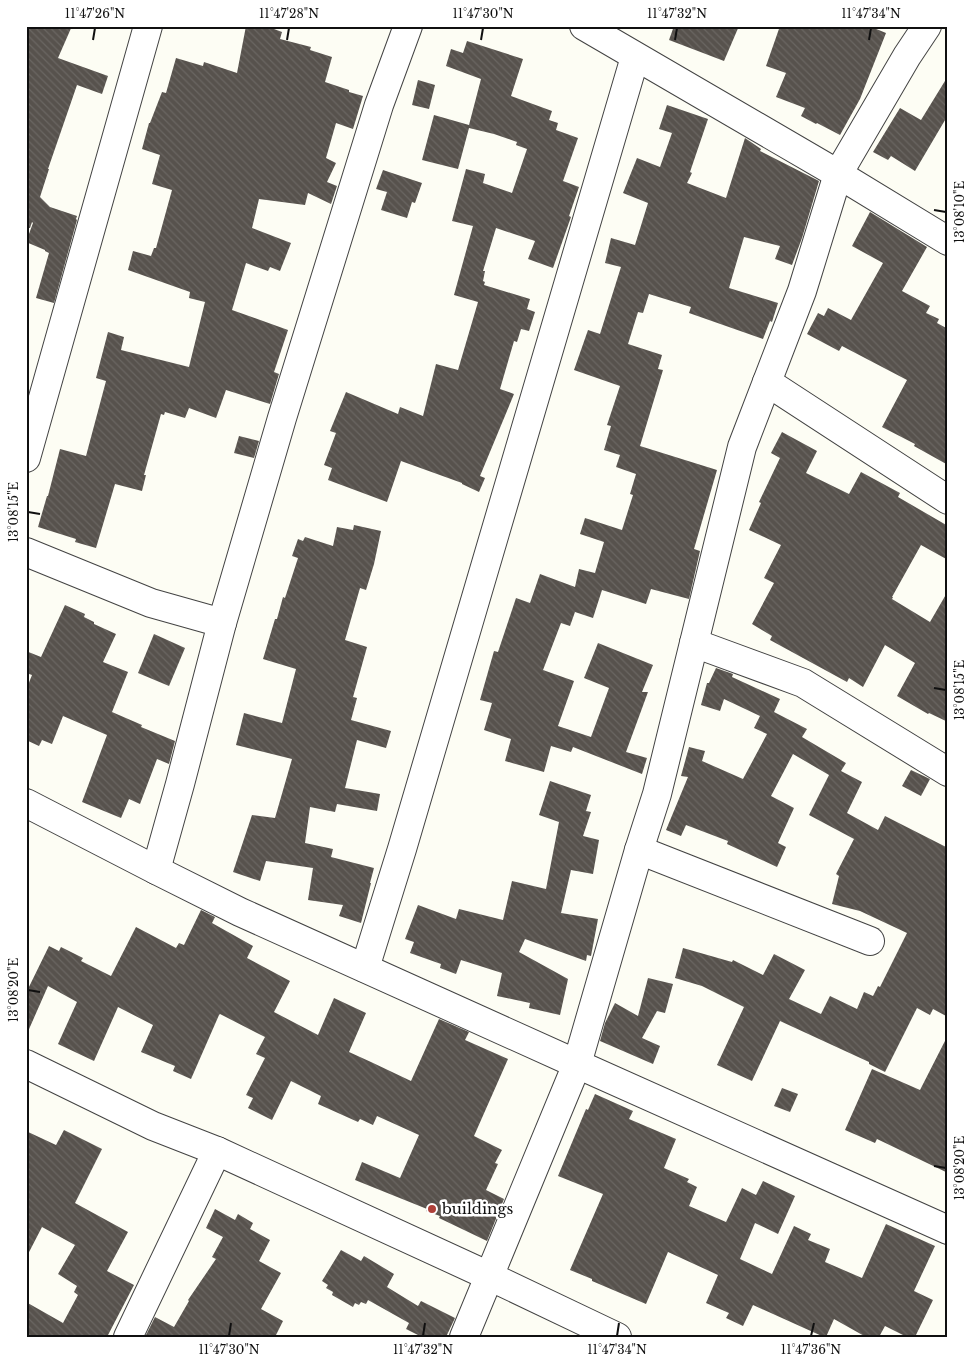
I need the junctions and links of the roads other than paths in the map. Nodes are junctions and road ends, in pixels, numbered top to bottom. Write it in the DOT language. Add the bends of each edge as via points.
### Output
graph roads {
  1 [pos="148,26"];
  2 [pos="408,26"];
  3 [pos="584,26"];
  4 [pos="927,26"];
  5 [pos="635,57"];
  6 [pos="838,174"];
  7 [pos="948,241"];
  8 [pos="768,382"];
  9 [pos="26,458"];
  10 [pos="948,500"];
  11 [pos="26,552"];
  12 [pos="222,623"];
  13 [pos="694,642"];
  14 [pos="948,772"];
  15 [pos="26,803"];
  16 [pos="639,850"];
  17 [pos="156,870"];
  18 [pos="870,941"];
  19 [pos="365,968"];
  20 [pos="26,1064"];
  21 [pos="577,1064"];
  22 [pos="216,1151"];
  23 [pos="948,1230"];
  24 [pos="489,1276"];
  25 [pos="128,1337"];
  26 [pos="464,1337"];
  27 [pos="617,1337"];
  1 -- 9 [label="street"];
  2 -- 12 [label="street" via="376,114"];
  3 -- 5 [label="street"];
  4 -- 6 [label="street"];
  5 -- 6 [label="street"];
  5 -- 19 [label="street"];
  6 -- 7 [label="street"];
  6 -- 8 [label="street" via="802,292"];
  8 -- 10 [label="street"];
  8 -- 13 [label="street" via="742,447"];
  11 -- 12 [label="street" via="151,603"];
  12 -- 17 [label="street"];
  13 -- 14 [label="street" via="803,683"];
  13 -- 16 [label="street" via="657,794"];
  15 -- 17 [label="street"];
  16 -- 18 [label="street"];
  16 -- 21 [label="street"];
  17 -- 19 [label="street"];
  19 -- 21 [label="street"];
  20 -- 22 [label="street" via="153,1126"];
  21 -- 23 [label="street"];
  21 -- 24 [label="street"];
  22 -- 24 [label="street"];
  22 -- 25 [label="street"];
  24 -- 26 [label="street"];
  24 -- 27 [label="street"];
}
